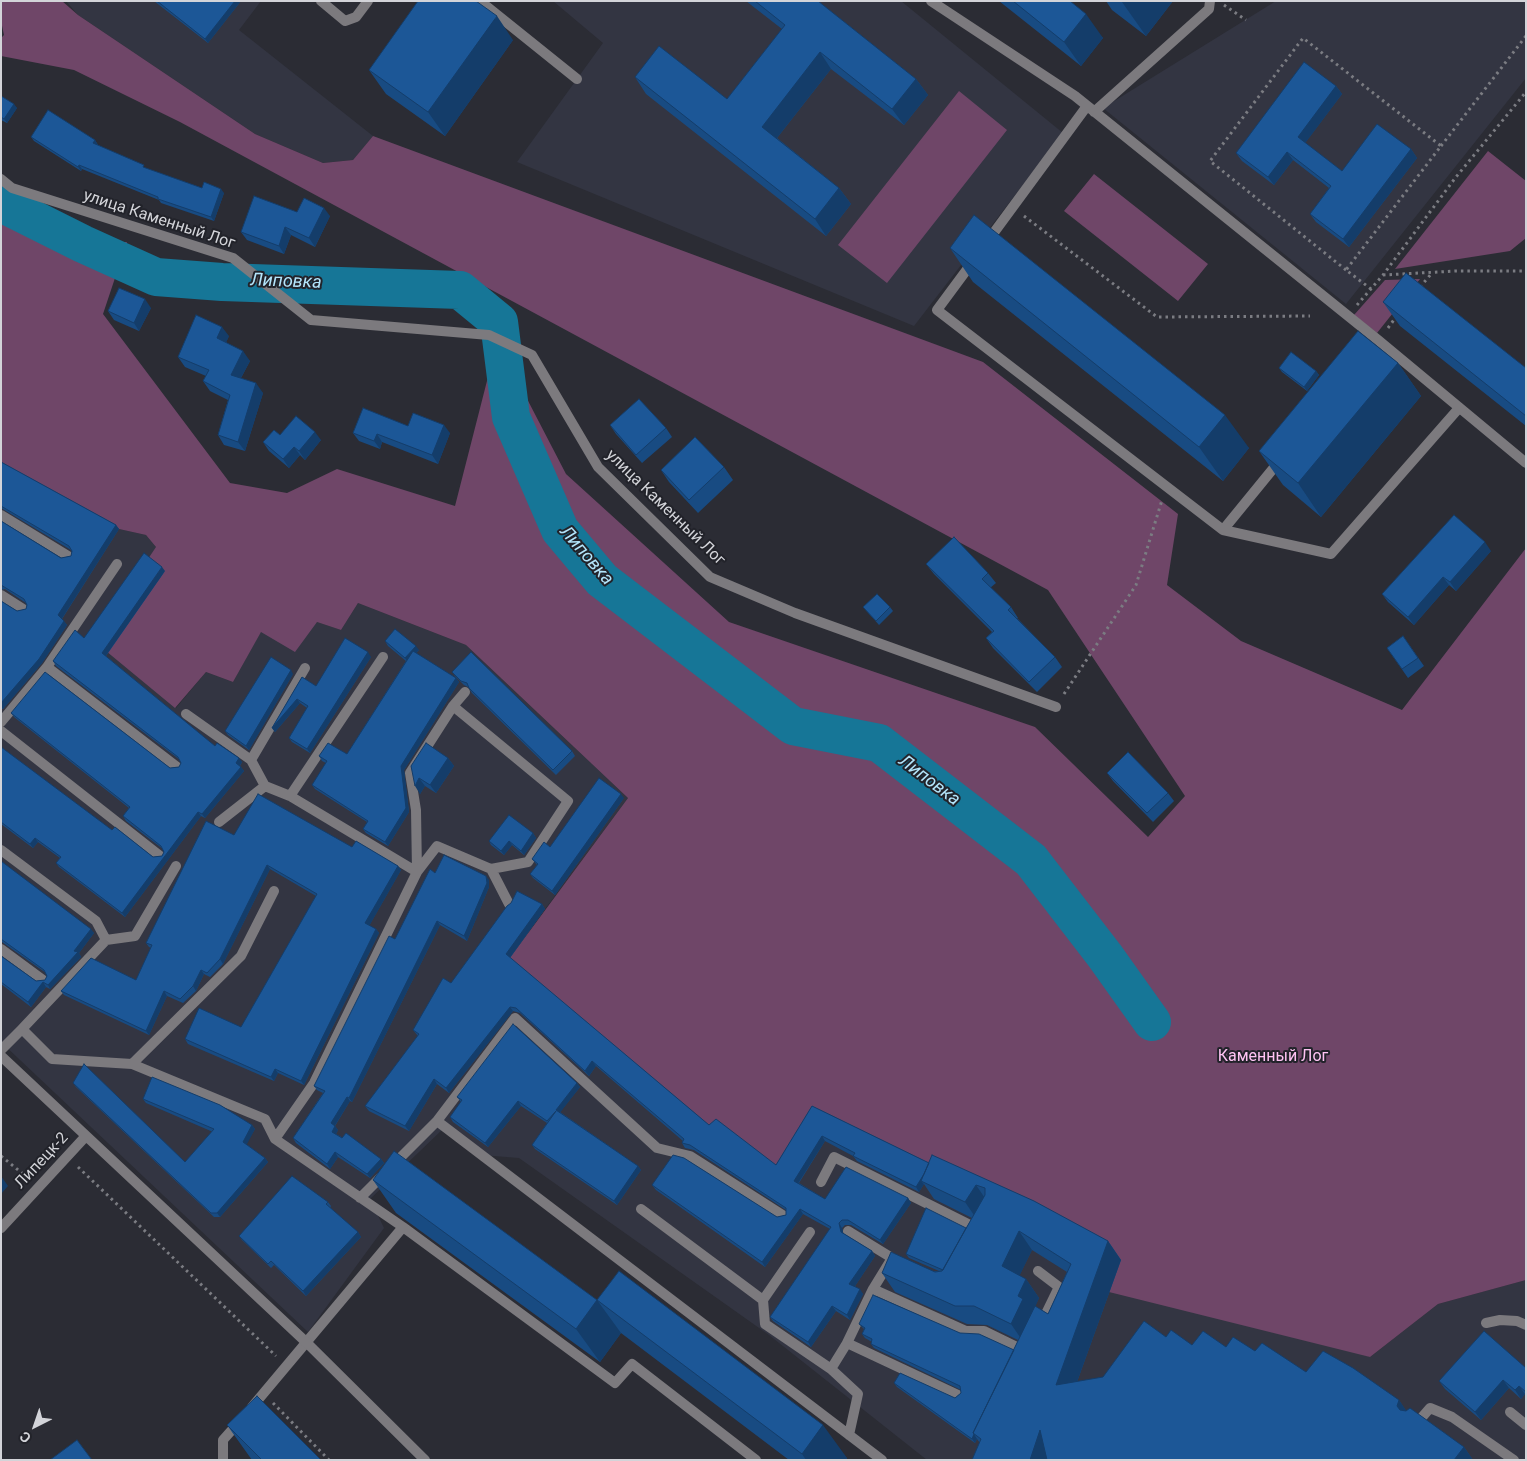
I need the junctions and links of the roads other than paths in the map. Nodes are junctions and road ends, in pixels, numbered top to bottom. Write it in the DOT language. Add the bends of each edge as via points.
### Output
graph roads {
  1 [pos="321,1"];
  2 [pos="368,1"];
  3 [pos="480,1"];
  4 [pos="931,1"];
  5 [pos="1210,1"];
  6 [pos="577,79"];
  7 [pos="1090,109"];
  8 [pos="1,179"];
  9 [pos="1459,408"];
  10 [pos="1286,453"];
  11 [pos="1526,463"];
  12 [pos="1,515"];
  13 [pos="1223,530"];
  14 [pos="68,556"];
  15 [pos="117,564"];
  16 [pos="1,595"];
  17 [pos="23,609"];
  18 [pos="383,657"];
  19 [pos="47,668"];
  20 [pos="305,668"];
  21 [pos="465,692"];
  22 [pos="453,706"];
  23 [pos="1056,707"];
  24 [pos="186,714"];
  25 [pos="1,722"];
  26 [pos="1,731"];
  27 [pos="251,760"];
  28 [pos="176,767"];
  29 [pos="265,786"];
  30 [pos="290,796"];
  31 [pos="219,822"];
  32 [pos="1,850"];
  33 [pos="160,856"];
  34 [pos="176,866"];
  35 [pos="492,869"];
  36 [pos="417,872"];
  37 [pos="274,891"];
  38 [pos="509,904"];
  39 [pos="106,940"];
  40 [pos="1,948"];
  41 [pos="43,980"];
  42 [pos="22,1029"];
  43 [pos="1,1050"];
  44 [pos="1,1056"];
  45 [pos="132,1064"];
  46 [pos="437,1121"];
  47 [pos="85,1137"];
  48 [pos="275,1139"];
  49 [pos="821,1182"];
  50 [pos="360,1198"];
  51 [pos="641,1209"];
  52 [pos="784,1216"];
  53 [pos="1,1228"];
  54 [pos="403,1228"];
  55 [pos="848,1231"];
  56 [pos="981,1231"];
  57 [pos="810,1232"];
  58 [pos="1038,1271"];
  59 [pos="873,1289"];
  60 [pos="763,1300"];
  61 [pos="1486,1323"];
  62 [pos="1526,1325"];
  63 [pos="307,1343"];
  64 [pos="847,1343"];
  65 [pos="831,1369"];
  66 [pos="958,1395"];
  67 [pos="1510,1412"];
  68 [pos="1418,1423"];
  69 [pos="1526,1425"];
  70 [pos="849,1435"];
  71 [pos="223,1460"];
  72 [pos="425,1460"];
  73 [pos="756,1460"];
  74 [pos="882,1460"];
  75 [pos="1514,1460"];
  1 -- 2 [label="street" via="345,20 356,17"];
  3 -- 6 [label="street"];
  4 -- 7 [label="street"];
  5 -- 7 [label="street" via="1209,9"];
  7 -- 9 [label="street" via="1346,316 1375,344"];
  7 -- 13 [label="street" via="937,310"];
  8 -- 23 [label="street, улица Каменный Лог" via="12,188 233,258 311,320 489,335 532,355 598,467 710,577 795,613"];
  9 -- 11 [label="street"];
  9 -- 13 [label="street" via="1332,554"];
  10 -- 13 [label="street"];
  12 -- 14 [label="street"];
  15 -- 19 [label="street"];
  16 -- 17 [label="street"];
  18 -- 30 [label="street"];
  19 -- 25 [label="street"];
  19 -- 28 [label="street"];
  20 -- 27 [label="street"];
  21 -- 22 [label="street"];
  22 -- 35 [label="street" via="568,801 528,862"];
  22 -- 36 [label="street" via="410,773 416,810"];
  24 -- 27 [label="street"];
  26 -- 33 [label="street"];
  27 -- 29 [label="street"];
  29 -- 30 [label="street"];
  29 -- 31 [label="street"];
  30 -- 36 [label="street"];
  32 -- 39 [label="street" via="96,921"];
  34 -- 39 [label="street" via="135,936"];
  35 -- 36 [label="street" via="437,846"];
  35 -- 38 [label="street"];
  36 -- 48 [label="street" via="314,1082"];
  37 -- 45 [label="street" via="241,956"];
  39 -- 42 [label="street"];
  40 -- 41 [label="street"];
  42 -- 43 [label="street"];
  42 -- 45 [label="street" via="52,1058"];
  44 -- 47 [label="street"];
  45 -- 48 [label="street" via="265,1119"];
  46 -- 50 [label="street"];
  46 -- 52 [label="street" via="515,1018 658,1148 690,1156"];
  46 -- 70 [label="street"];
  47 -- 53 [label="street, Липецк-2"];
  47 -- 63 [label="street"];
  48 -- 50 [label="street"];
  49 -- 56 [label="street" via="834,1157"];
  50 -- 54 [label="street"];
  51 -- 60 [label="street"];
  54 -- 63 [label="street"];
  54 -- 73 [label="street" via="615,1383 632,1364"];
  55 -- 59 [label="street" via="897,1260"];
  57 -- 60 [label="street"];
  58 -- 59 [label="street" via="1059,1287 1029,1348 984,1331 966,1331"];
  59 -- 64 [label="street"];
  60 -- 65 [label="street" via="765,1324"];
  61 -- 62 [label="street" via="1500,1320"];
  63 -- 71 [label="street" via="223,1440"];
  63 -- 72 [label="street"];
  64 -- 65 [label="street"];
  64 -- 66 [label="street"];
  65 -- 70 [label="street" via="858,1394"];
  67 -- 69 [label="street"];
  68 -- 75 [label="street" via="1430,1408 1452,1417"];
  70 -- 74 [label="street"];
}
